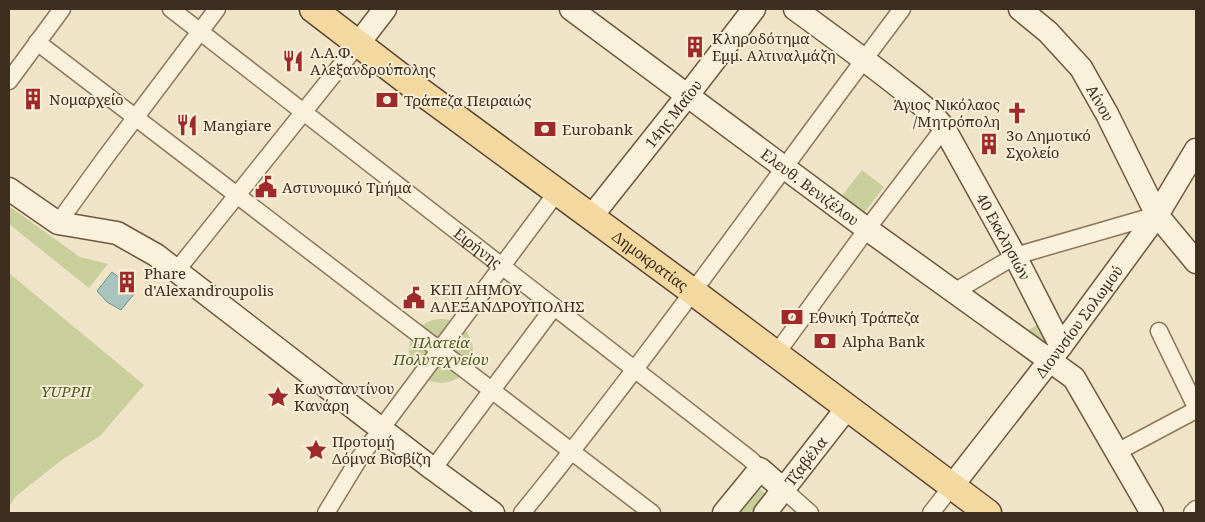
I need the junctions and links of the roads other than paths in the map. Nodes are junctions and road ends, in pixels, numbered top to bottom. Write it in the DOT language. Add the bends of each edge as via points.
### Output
graph roads {
  1 [pos="62,9"];
  2 [pos="171,9"];
  3 [pos="217,9"];
  4 [pos="313,9"];
  5 [pos="385,9"];
  6 [pos="572,9"];
  7 [pos="754,9"];
  8 [pos="795,9"];
  9 [pos="902,9"];
  10 [pos="1030,12"];
  11 [pos="200,32"];
  12 [pos="37,42"];
  13 [pos="358,44"];
  14 [pos="864,59"];
  15 [pos="9,81"];
  16 [pos="687,96"];
  17 [pos="304,112"];
  18 [pos="136,117"];
  19 [pos="944,128"];
  20 [pos="1196,150"];
  21 [pos="784,168"];
  22 [pos="9,189"];
  23 [pos="557,192"];
  24 [pos="237,195"];
  25 [pos="1157,215"];
  26 [pos="591,216"];
  27 [pos="58,223"];
  28 [pos="867,229"];
  29 [pos="1015,256"];
  30 [pos="1196,262"];
  31 [pos="502,266"];
  32 [pos="177,270"];
  33 [pos="692,291"];
  34 [pos="954,292"];
  35 [pos="554,307"];
  36 [pos="1159,331"];
  37 [pos="440,351"];
  38 [pos="1056,353"];
  39 [pos="776,354"];
  40 [pos="634,369"];
  41 [pos="491,390"];
  42 [pos="846,408"];
  43 [pos="1196,408"];
  44 [pos="373,429"];
  45 [pos="572,451"];
  46 [pos="1116,452"];
  47 [pos="433,469"];
  48 [pos="760,469"];
  49 [pos="952,486"];
  50 [pos="783,490"];
  51 [pos="1196,509"];
  52 [pos="326,513"];
  53 [pos="469,513"];
  54 [pos="493,513"];
  55 [pos="522,513"];
  56 [pos="652,513"];
  57 [pos="724,513"];
  58 [pos="765,513"];
  59 [pos="810,513"];
  60 [pos="930,513"];
  61 [pos="988,513"];
  62 [pos="1152,513"];
  63 [pos="1192,513"];
  1 -- 12 [label="street"];
  2 -- 11 [label="street, Ειρήνης"];
  3 -- 11 [label="street"];
  4 -- 13 [label="main road, Δημοκρατίας"];
  5 -- 13 [label="street"];
  6 -- 16 [label="street, Ελευθ. Βενιζέλου"];
  7 -- 16 [label="street, 14ης Μαΐου"];
  8 -- 14 [label="street, 40 Εκκλησιών"];
  9 -- 14 [label="street"];
  10 -- 25 [label="street, Αίνου" via="1081,68"];
  11 -- 17 [label="street, Ειρήνης"];
  11 -- 18 [label="street"];
  12 -- 15 [label="street"];
  12 -- 18 [label="street"];
  13 -- 17 [label="street"];
  13 -- 23 [label="main road, Δημοκρατίας"];
  14 -- 19 [label="street, 40 Εκκλησιών" via="925,107"];
  14 -- 21 [label="street"];
  16 -- 21 [label="street, Ελευθ. Βενιζέλου"];
  16 -- 26 [label="street, 14ης Μαΐου"];
  17 -- 24 [label="street"];
  17 -- 31 [label="street, Ειρήνης"];
  18 -- 24 [label="street"];
  18 -- 27 [label="street"];
  19 -- 28 [label="street"];
  19 -- 29 [label="street, 40 Εκκλησιών"];
  20 -- 25 [label="street, Διονυσίου Σολωμού"];
  21 -- 28 [label="street, Ελευθ. Βενιζέλου"];
  21 -- 33 [label="street"];
  22 -- 27 [label="street"];
  23 -- 26 [label="main road, Δημοκρατίας"];
  23 -- 31 [label="street"];
  24 -- 32 [label="street"];
  24 -- 37 [label="street"];
  25 -- 29 [label="street"];
  25 -- 30 [label="street, Αίνου"];
  25 -- 38 [label="street, Διονυσίου Σολωμού"];
  26 -- 33 [label="main road, Δημοκρατίας"];
  27 -- 32 [label="street" via="118,233"];
  28 -- 34 [label="street, Ελευθ. Βενιζέλου"];
  28 -- 39 [label="street"];
  29 -- 34 [label="street"];
  29 -- 38 [label="street, 40 Εκκλησιών"];
  31 -- 35 [label="street, Ειρήνης"];
  31 -- 37 [label="street"];
  32 -- 44 [label="street"];
  33 -- 39 [label="main road, Δημοκρατίας"];
  33 -- 40 [label="street"];
  34 -- 38 [label="street, Ελευθ. Βενιζέλου"];
  35 -- 40 [label="street, Ειρήνης"];
  35 -- 41 [label="street"];
  36 -- 43 [label="street"];
  37 -- 41 [label="street"];
  37 -- 44 [label="street"];
  38 -- 46 [label="street, 40 Εκκλησιών" via="1077,381"];
  38 -- 49 [label="street, Διονυσίου Σολωμού"];
  39 -- 42 [label="main road, Δημοκρατίας"];
  40 -- 45 [label="street"];
  40 -- 48 [label="street, Ειρήνης"];
  41 -- 45 [label="street"];
  41 -- 47 [label="street"];
  42 -- 49 [label="main road, Δημοκρατίας"];
  42 -- 50 [label="street, Τζαβέλα"];
  43 -- 46 [label="street"];
  44 -- 47 [label="street"];
  44 -- 52 [label="street" via="360,458"];
  44 -- 53 [label="street" via="423,480"];
  45 -- 55 [label="street"];
  45 -- 56 [label="street"];
  46 -- 62 [label="street, 40 Εκκλησιών"];
  47 -- 54 [label="street"];
  48 -- 50 [label="street, Ειρήνης"];
  48 -- 57 [label="street"];
  49 -- 60 [label="street"];
  49 -- 61 [label="main road, Δημοκρατίας"];
  50 -- 58 [label="street, Τζαβέλα"];
  50 -- 59 [label="street"];
  51 -- 63 [label="street"];
}
